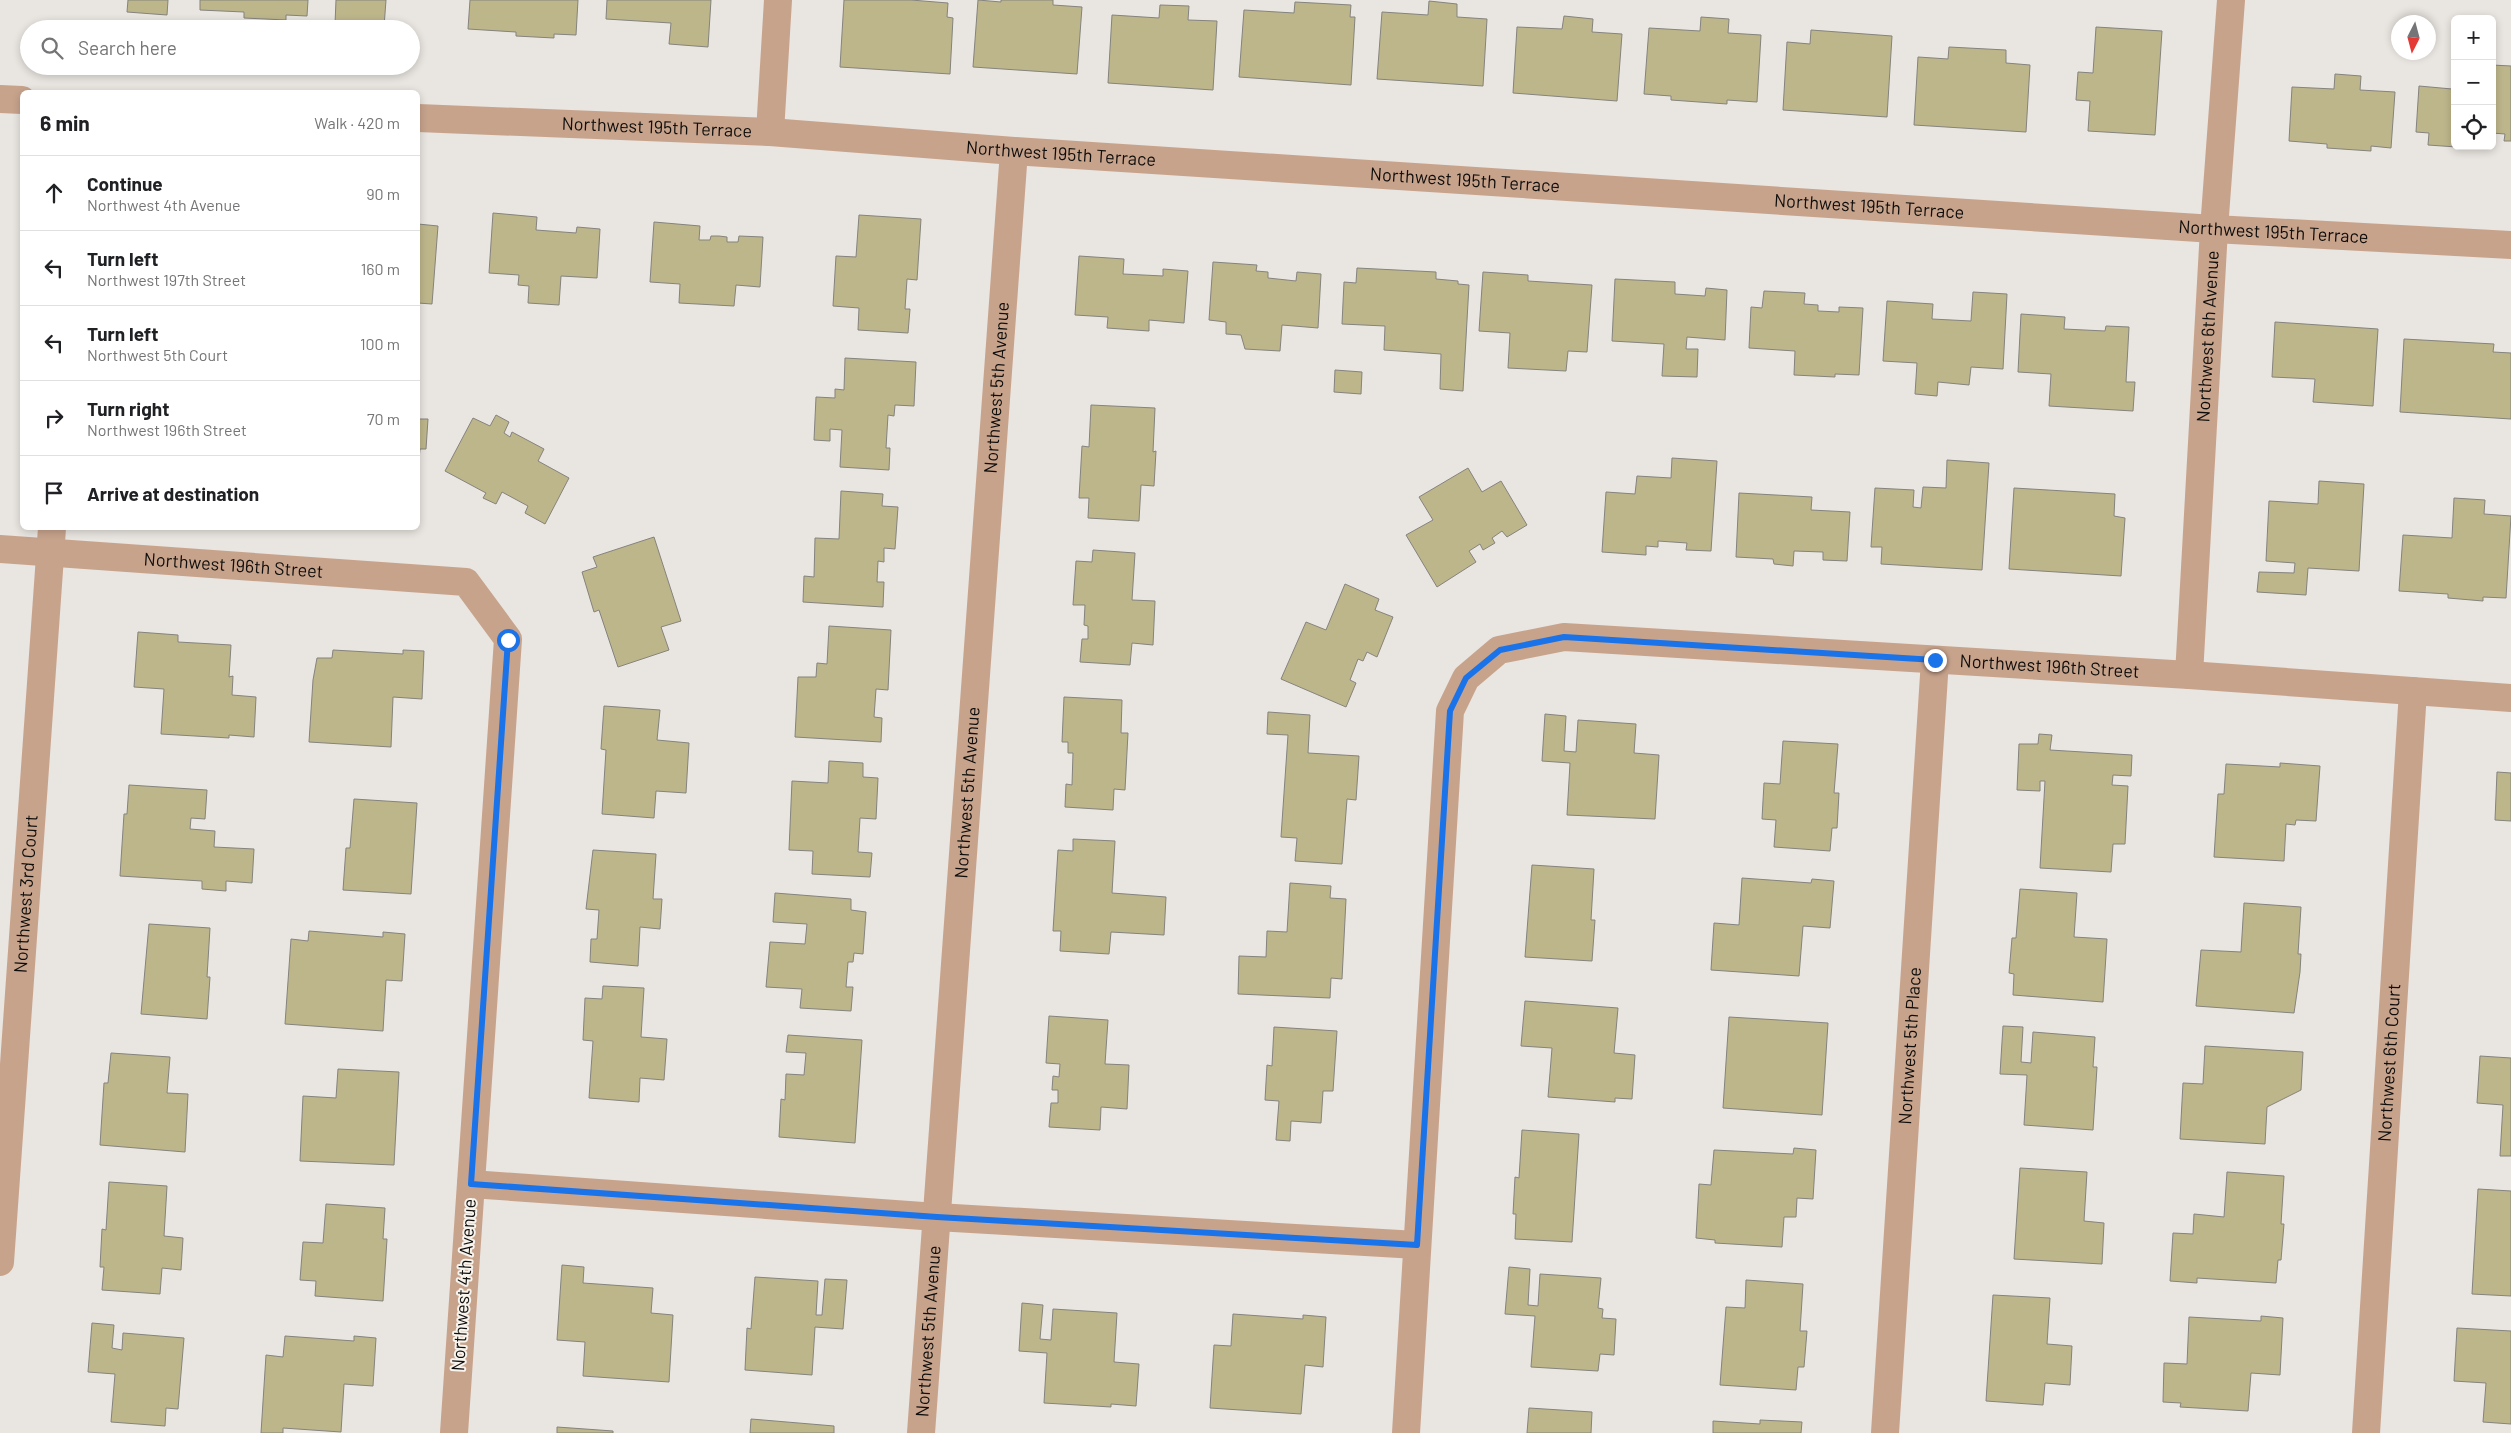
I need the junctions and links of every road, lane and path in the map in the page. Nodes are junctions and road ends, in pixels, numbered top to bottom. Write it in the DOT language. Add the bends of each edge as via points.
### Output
graph roads {
  1 [pos="778,0"];
  2 [pos="2231,0"];
  3 [pos="0,99"];
  4 [pos="20,100"];
  5 [pos="420,118"];
  6 [pos="770,132"];
  7 [pos="1014,151"];
  8 [pos="2214,229"];
  9 [pos="2511,245"];
  10 [pos="51,540"];
  11 [pos="0,549"];
  12 [pos="466,582"];
  13 [pos="1935,660"];
  14 [pos="2188,675"];
  15 [pos="2413,691"];
  16 [pos="2511,698"];
  17 [pos="471,1184"];
  18 [pos="937,1217"];
  19 [pos="1417,1245"];
  20 [pos="0,1262"];
  21 [pos="454,1433"];
  22 [pos="920,1433"];
  23 [pos="1406,1433"];
  24 [pos="1886,1433"];
  25 [pos="2366,1433"];
  1 -- 6 [label="street"];
  2 -- 8 [label="street, Northwest 6th Avenue"];
  3 -- 4 [label="street"];
  5 -- 6 [label="street, Northwest 195th Terrace"];
  6 -- 7 [label="street, Northwest 195th Terrace"];
  7 -- 8 [label="street, Northwest 195th Terrace"];
  7 -- 18 [label="street, Northwest 5th Avenue"];
  8 -- 9 [label="street, Northwest 195th Terrace"];
  8 -- 14 [label="street, Northwest 6th Avenue"];
  10 -- 11 [label="street, Northwest 196th Street"];
  10 -- 12 [label="street, Northwest 196th Street"];
  10 -- 20 [label="street, Northwest 3rd Court"];
  12 -- 17 [label="street, Northwest 4th Avenue" via="508,640"];
  13 -- 14 [label="street, Northwest 196th Street"];
  13 -- 19 [label="street, Northwest 196th Street" via="1564,637 1500,650 1466,678 1450,711"];
  13 -- 24 [label="street, Northwest 5th Place"];
  14 -- 15 [label="street, Northwest 196th Street"];
  15 -- 16 [label="street, Northwest 196th Street"];
  15 -- 25 [label="street, Northwest 6th Court"];
  17 -- 18 [label="street"];
  17 -- 21 [label="street, Northwest 4th Avenue"];
  18 -- 19 [label="street"];
  18 -- 22 [label="street, Northwest 5th Avenue"];
  19 -- 23 [label="street"];
}
